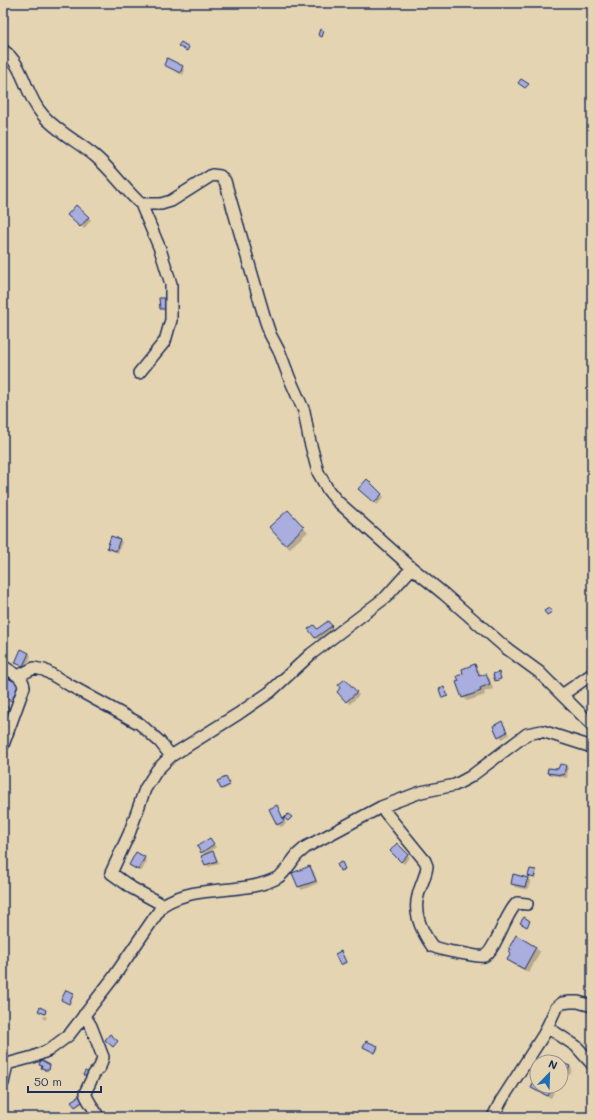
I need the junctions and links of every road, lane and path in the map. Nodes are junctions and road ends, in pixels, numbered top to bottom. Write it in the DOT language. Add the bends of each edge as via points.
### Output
graph roads {
  1 [pos="3,50"];
  2 [pos="141,204"];
  3 [pos="139,373"];
  4 [pos="412,568"];
  5 [pos="3,666"];
  6 [pos="592,674"];
  7 [pos="18,676"];
  8 [pos="562,695"];
  9 [pos="592,724"];
  10 [pos="3,745"];
  11 [pos="592,747"];
  12 [pos="171,756"];
  13 [pos="381,807"];
  14 [pos="527,904"];
  15 [pos="163,905"];
  16 [pos="592,1006"];
  17 [pos="84,1016"];
  18 [pos="547,1027"];
  19 [pos="592,1064"];
  20 [pos="5,1065"];
  21 [pos="3,1083"];
  22 [pos="98,1117"];
  23 [pos="493,1117"];
  1 -- 2 [label="street" via="16,63 32,101 44,116 95,156"];
  2 -- 3 [label="street" via="171,284 171,320 165,341"];
  2 -- 4 [label="street" via="161,204 170,201 212,175 220,176 225,181 266,324 304,411 318,472 337,501"];
  4 -- 8 [label="street" via="506,648 540,672"];
  4 -- 12 [label="street" via="386,597 311,654 270,692"];
  5 -- 7 [label="street"];
  6 -- 8 [label="street"];
  7 -- 10 [label="street" via="24,687"];
  7 -- 12 [label="street" via="34,668 44,670 140,724"];
  8 -- 9 [label="street"];
  11 -- 13 [label="street" via="542,731 527,734 470,777 455,785 421,792"];
  12 -- 15 [label="street" via="157,770 145,789 129,834 111,873"];
  13 -- 14 [label="street" via="426,861 427,866 416,907 421,926 432,946 485,956 492,950 514,906 517,903"];
  13 -- 15 [label="street" via="306,847 278,877 265,883 193,893"];
  15 -- 17 [label="street"];
  16 -- 18 [label="street" via="578,1002 562,1003 556,1008"];
  17 -- 20 [label="street" via="69,1035 49,1050"];
  17 -- 22 [label="street" via="91,1026 103,1057 85,1093"];
  18 -- 19 [label="street" via="576,1046"];
  18 -- 23 [label="street"];
  20 -- 21 [label="street"];
}
